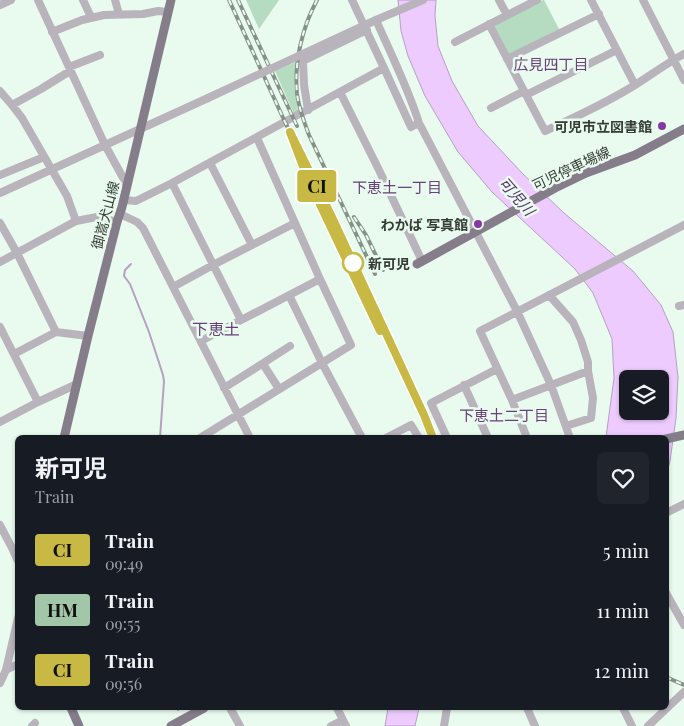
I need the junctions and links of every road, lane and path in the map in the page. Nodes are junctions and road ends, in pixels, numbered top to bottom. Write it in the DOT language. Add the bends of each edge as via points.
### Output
graph roads {
  1 [pos="11,0"];
  2 [pos="38,0"];
  3 [pos="83,0"];
  4 [pos="116,0"];
  5 [pos="171,0"];
  6 [pos="424,0"];
  7 [pos="500,0"];
  8 [pos="537,0"];
  9 [pos="591,0"];
  10 [pos="643,0"];
  11 [pos="353,2"];
  12 [pos="0,5"];
  13 [pos="168,12"];
  14 [pos="119,14"];
  15 [pos="599,14"];
  16 [pos="507,15"];
  17 [pos="90,17"];
  18 [pos="376,20"];
  19 [pos="489,24"];
  20 [pos="367,30"];
  21 [pos="52,32"];
  22 [pos="455,42"];
  23 [pos="617,50"];
  24 [pos="684,54"];
  25 [pos="100,55"];
  26 [pos="507,59"];
  27 [pos="674,59"];
  28 [pos="384,68"];
  29 [pos="70,69"];
  30 [pos="684,80"];
  31 [pos="635,85"];
  32 [pos="0,91"];
  33 [pos="340,92"];
  34 [pos="525,93"];
  35 [pos="12,105"];
  36 [pos="491,108"];
  37 [pos="308,110"];
  38 [pos="419,123"];
  39 [pos="140,129"];
  40 [pos="684,129"];
  41 [pos="257,138"];
  42 [pos="105,145"];
  43 [pos="44,157"];
  44 [pos="210,163"];
  45 [pos="52,169"];
  46 [pos="0,175"];
  47 [pos="172,183"];
  48 [pos="128,185"];
  49 [pos="0,193"];
  50 [pos="124,200"];
  51 [pos="119,218"];
  52 [pos="76,221"];
  53 [pos="0,223"];
  54 [pos="295,223"];
  55 [pos="684,225"];
  56 [pos="476,232"];
  57 [pos="252,245"];
  58 [pos="16,253"];
  59 [pos="0,262"];
  60 [pos="420,262"];
  61 [pos="213,265"];
  62 [pos="320,279"];
  63 [pos="173,287"];
  64 [pos="289,295"];
  65 [pos="549,295"];
  66 [pos="517,311"];
  67 [pos="241,320"];
  68 [pos="0,327"];
  69 [pos="56,332"];
  70 [pos="88,336"];
  71 [pos="201,342"];
  72 [pos="290,346"];
  73 [pos="14,354"];
  74 [pos="322,363"];
  75 [pos="263,364"];
  76 [pos="498,369"];
  77 [pos="588,371"];
  78 [pos="77,384"];
  79 [pos="551,385"];
  80 [pos="464,386"];
  81 [pos="224,388"];
  82 [pos="279,389"];
  83 [pos="512,400"];
  84 [pos="38,402"];
  85 [pos="238,414"];
  86 [pos="0,422"];
  87 [pos="566,426"];
  88 [pos="65,435"];
  89 [pos="205,435"];
  90 [pos="248,435"];
  91 [pos="360,435"];
  92 [pos="392,435"];
  93 [pos="417,435"];
  94 [pos="447,435"];
  95 [pos="487,435"];
  96 [pos="526,435"];
  97 [pos="569,435"];
  98 [pos="682,436"];
  99 [pos="669,438"];
  100 [pos="684,504"];
  101 [pos="669,512"];
  102 [pos="0,525"];
  103 [pos="15,555"];
  104 [pos="669,598"];
  105 [pos="684,626"];
  106 [pos="15,631"];
  107 [pos="15,666"];
  108 [pos="6,670"];
  109 [pos="0,684"];
  110 [pos="683,693"];
  111 [pos="669,706"];
  112 [pos="72,710"];
  113 [pos="201,710"];
  114 [pos="231,710"];
  115 [pos="338,710"];
  116 [pos="447,710"];
  117 [pos="528,710"];
  118 [pos="624,710"];
  119 [pos="665,710"];
  120 [pos="184,723"];
  121 [pos="344,723"];
  122 [pos="80,726"];
  123 [pos="172,726"];
  124 [pos="240,726"];
  125 [pos="331,726"];
  126 [pos="444,726"];
  127 [pos="536,726"];
  128 [pos="632,726"];
  129 [pos="648,726"];
  1 -- 12 [label="street"];
  2 -- 21 [label="street"];
  3 -- 17 [label="street"];
  4 -- 14 [label="street"];
  5 -- 13 [label="main road, 御嵩犬山線"];
  6 -- 18 [label="street"];
  7 -- 16 [label="street"];
  8 -- 16 [label="street"];
  9 -- 15 [label="street"];
  10 -- 27 [label="street"];
  11 -- 20 [label="street"];
  13 -- 14 [label="street"];
  13 -- 39 [label="main road, 御嵩犬山線"];
  14 -- 17 [label="street"];
  15 -- 23 [label="street"];
  15 -- 26 [label="street"];
  16 -- 19 [label="street"];
  17 -- 21 [label="street"];
  18 -- 38 [label="street"];
  18 -- 39 [label="street, bridge"];
  19 -- 22 [label="street"];
  19 -- 26 [label="street"];
  20 -- 28 [label="street"];
  20 -- 37 [label="street" via="303,61"];
  21 -- 29 [label="street"];
  23 -- 31 [label="street"];
  23 -- 34 [label="street"];
  24 -- 27 [label="street"];
  25 -- 29 [label="street"];
  26 -- 34 [label="street"];
  27 -- 30 [label="street"];
  27 -- 31 [label="street"];
  28 -- 33 [label="street"];
  28 -- 38 [label="street" via="410,127"];
  29 -- 35 [label="street"];
  29 -- 42 [label="street"];
  31 -- 34 [label="street" via="545,131"];
  32 -- 35 [label="street"];
  33 -- 37 [label="street"];
  33 -- 60 [label="street"];
  34 -- 36 [label="street"];
  35 -- 43 [label="street"];
  37 -- 41 [label="street"];
  38 -- 56 [label="street"];
  39 -- 42 [label="street"];
  39 -- 48 [label="main road, 御嵩犬山線"];
  40 -- 56 [label="main road, 可児停車場線" via="635,155 555,188"];
  41 -- 44 [label="street"];
  41 -- 54 [label="street"];
  42 -- 45 [label="street"];
  42 -- 48 [label="street"];
  43 -- 45 [label="street"];
  43 -- 46 [label="street"];
  44 -- 47 [label="street"];
  44 -- 57 [label="street"];
  45 -- 49 [label="street"];
  45 -- 52 [label="street"];
  47 -- 50 [label="street" via="136,201"];
  47 -- 61 [label="street"];
  48 -- 50 [label="main road, 御嵩犬山線"];
  50 -- 51 [label="main road, 御嵩犬山線"];
  51 -- 52 [label="street" via="97,217"];
  51 -- 63 [label="street" via="137,222 143,228"];
  51 -- 70 [label="main road, 御嵩犬山線"];
  52 -- 58 [label="street"];
  53 -- 58 [label="street"];
  54 -- 57 [label="street"];
  54 -- 62 [label="street"];
  55 -- 65 [label="street"];
  56 -- 60 [label="main road, 可児停車場線"];
  56 -- 66 [label="street"];
  57 -- 61 [label="street"];
  58 -- 59 [label="street"];
  58 -- 69 [label="street"];
  61 -- 63 [label="street"];
  61 -- 67 [label="street"];
  62 -- 64 [label="street"];
  62 -- 74 [label="street" via="351,345"];
  63 -- 71 [label="street"];
  64 -- 67 [label="street"];
  64 -- 74 [label="street"];
  65 -- 66 [label="street"];
  65 -- 77 [label="street" via="573,322 586,355"];
  66 -- 76 [label="street" via="480,331"];
  66 -- 79 [label="street"];
  67 -- 71 [label="street"];
  68 -- 73 [label="street"];
  69 -- 70 [label="street"];
  69 -- 73 [label="street"];
  70 -- 78 [label="main road, 御嵩犬山線"];
  71 -- 81 [label="street"];
  72 -- 75 [label="street"];
  73 -- 84 [label="street"];
  74 -- 82 [label="street"];
  74 -- 91 [label="street"];
  75 -- 81 [label="street"];
  75 -- 82 [label="street"];
  76 -- 80 [label="street"];
  76 -- 83 [label="street"];
  77 -- 79 [label="street"];
  77 -- 87 [label="street" via="593,398 591,418"];
  78 -- 84 [label="street"];
  78 -- 88 [label="main road, 御嵩犬山線"];
  79 -- 83 [label="street"];
  79 -- 87 [label="street"];
  80 -- 94 [label="street" via="431,403"];
  80 -- 95 [label="street"];
  81 -- 85 [label="street"];
  82 -- 85 [label="street"];
  83 -- 96 [label="street"];
  84 -- 86 [label="street"];
  85 -- 89 [label="street"];
  85 -- 90 [label="street"];
  87 -- 97 [label="street"];
  92 -- 93 [label="street" via="411,425"];
  98 -- 99 [label="main road"];
  100 -- 101 [label="street"];
  102 -- 103 [label="street"];
  104 -- 105 [label="street"];
  106 -- 108 [label="street"];
  107 -- 108 [label="street"];
  108 -- 109 [label="street"];
  110 -- 111 [label="street"];
  112 -- 122 [label="main road"];
  113 -- 120 [label="main road"];
  114 -- 124 [label="street"];
  115 -- 121 [label="street"];
  116 -- 126 [label="street"];
  117 -- 127 [label="street"];
  118 -- 128 [label="street"];
  119 -- 129 [label="street"];
  120 -- 123 [label="main road"];
  121 -- 125 [label="street"];
}
